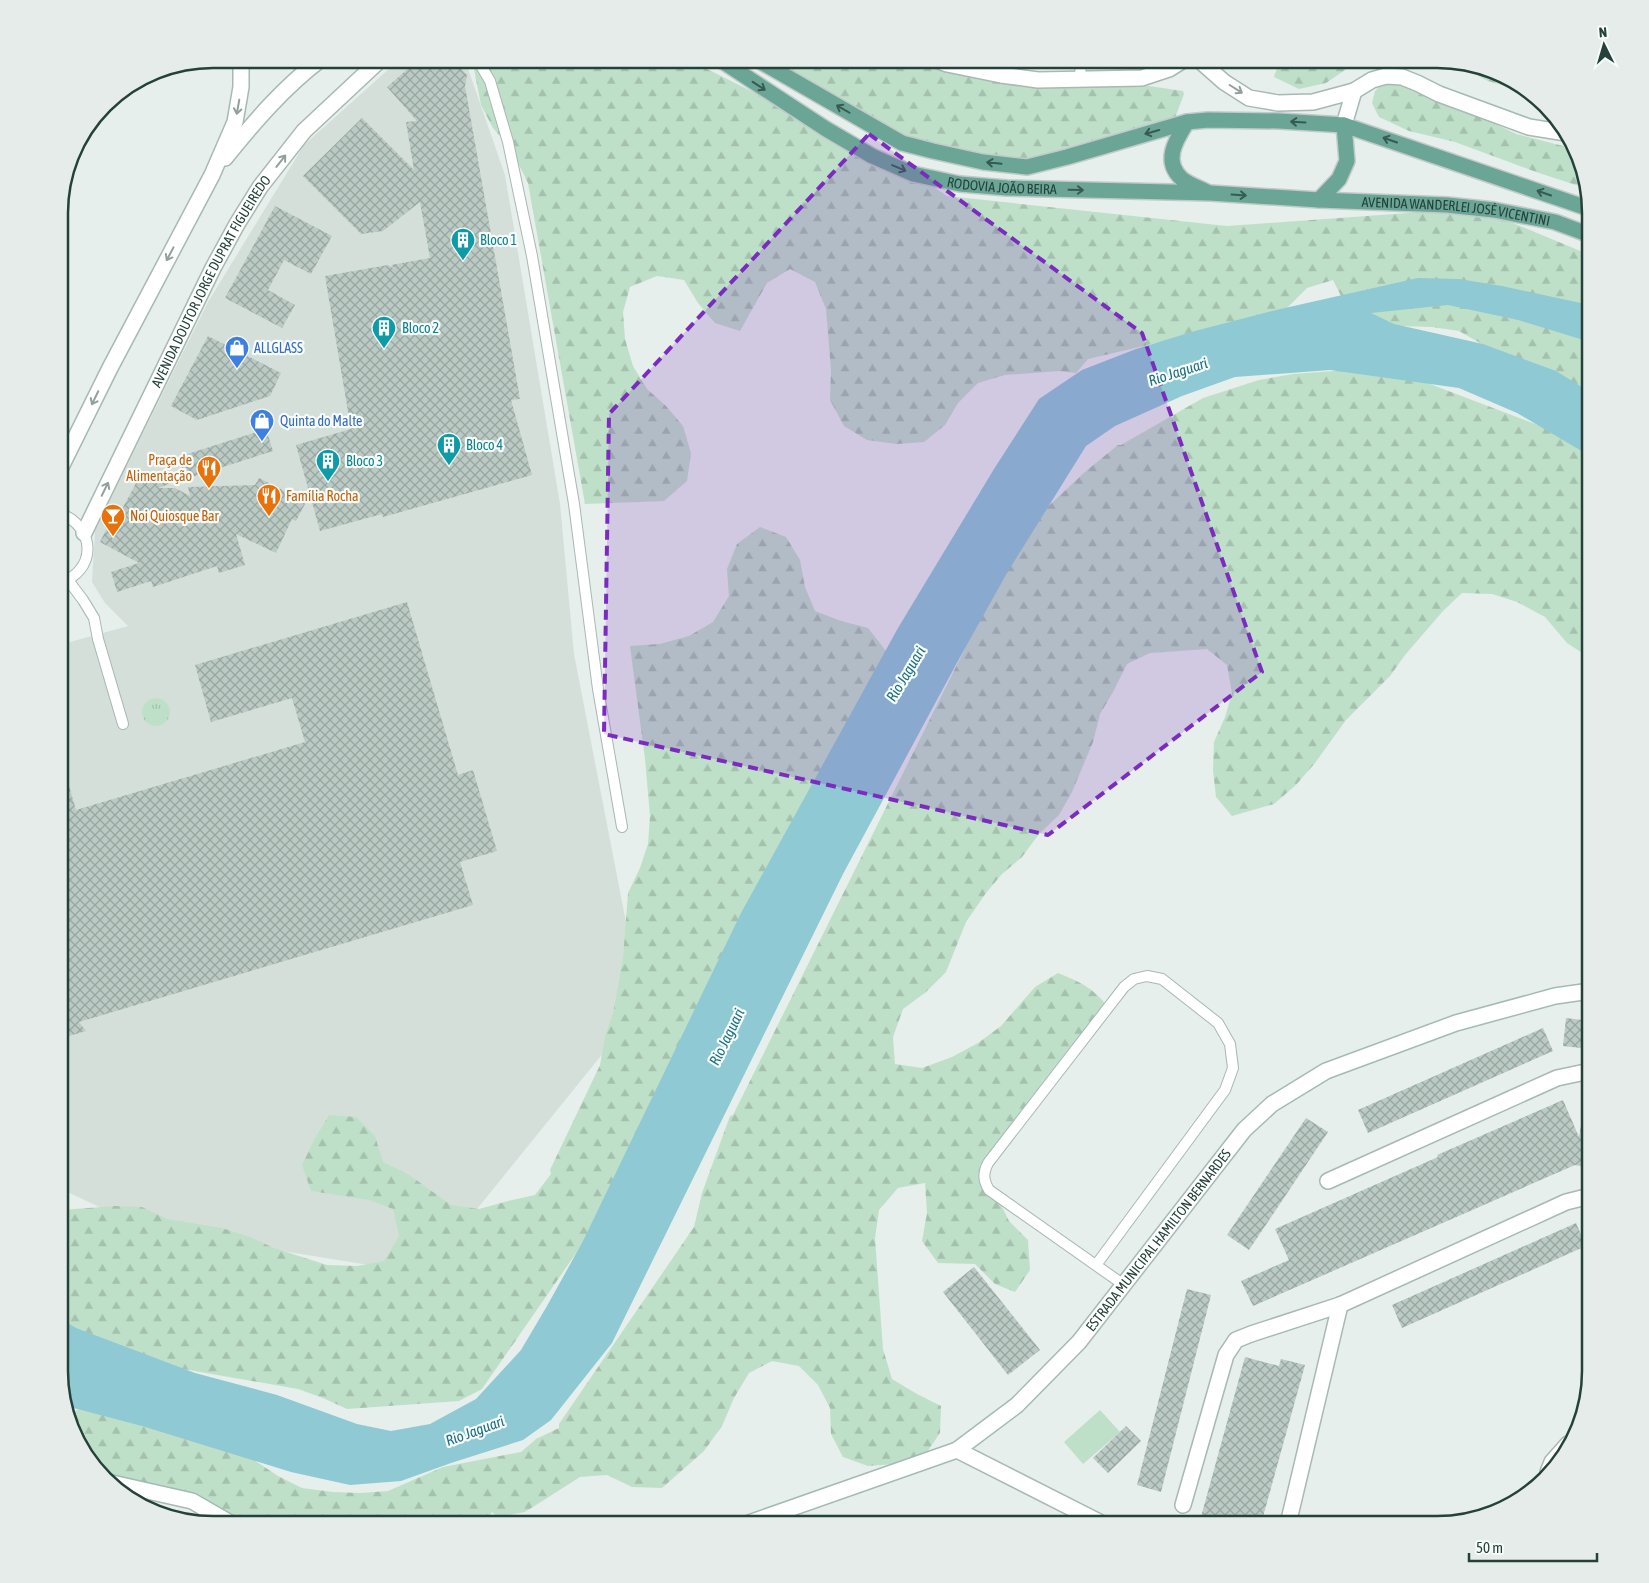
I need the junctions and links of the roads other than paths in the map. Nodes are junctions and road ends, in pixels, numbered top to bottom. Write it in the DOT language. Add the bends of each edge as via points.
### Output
graph roads {
  1 [pos="241,68"];
  2 [pos="309,68"];
  3 [pos="370,68"];
  4 [pos="483,68"];
  5 [pos="733,68"];
  6 [pos="772,68"];
  7 [pos="974,68"];
  8 [pos="1081,68"];
  9 [pos="1171,68"];
  10 [pos="1208,68"];
  11 [pos="1080,79"];
  12 [pos="1354,91"];
  13 [pos="1251,120"];
  14 [pos="1187,122"];
  15 [pos="1344,125"];
  16 [pos="1557,132"];
  17 [pos="212,175"];
  18 [pos="1210,194"];
  19 [pos="1319,200"];
  20 [pos="1581,206"];
  21 [pos="1581,232"];
  22 [pos="68,452"];
  23 [pos="68,517"];
  24 [pos="84,532"];
  25 [pos="68,578"];
  26 [pos="68,586"];
  27 [pos="123,724"];
  28 [pos="622,827"];
  29 [pos="1582,992"];
  30 [pos="1582,1073"];
  31 [pos="1328,1181"];
  32 [pos="1582,1198"];
  33 [pos="1096,1265"];
  34 [pos="1124,1285"];
  35 [pos="1340,1305"];
  36 [pos="957,1450"];
  37 [pos="125,1486"];
  38 [pos="1183,1505"];
  39 [pos="218,1516"];
  40 [pos="769,1516"];
  41 [pos="1087,1516"];
  42 [pos="1290,1516"];
  1 -- 17 [label="street, one-way" via="235,122"];
  2 -- 17 [label="street" via="257,119"];
  24 -- 3 [label="street, AVENIDA DOUTOR JORGE DUPRAT FIGUEIREDO, one-way" via="213,268 256,194 304,131"];
  4 -- 28 [label="lane" via="490,80 508,142 532,256 574,504 598,689"];
  5 -- 18 [label="main road, RODOVIA JOÃO BEIRA, one-way" via="833,134 913,174 960,184 1007,188"];
  14 -- 6 [label="main road, RODOVIA JOÃO BEIRA, one-way" via="1027,166 982,162 902,143"];
  7 -- 11 [label="street" via="1038,80"];
  8 -- 11 [label="lane"];
  9 -- 11 [label="street" via="1142,78"];
  10 -- 12 [label="street, one-way" via="1249,98 1278,103 1313,102"];
  12 -- 15 [label="street"];
  12 -- 16 [label="street" via="1372,80 1386,76 1402,77 1529,128"];
  13 -- 14 [label="main road, RODOVIA JOÃO BEIRA"];
  15 -- 13 [label="main road, AVENIDA WANDERLEI JOSÉ VICENTINI, one-way"];
  14 -- 18 [label="main road" via="1175,140 1172,153 1174,167 1182,179"];
  15 -- 19 [label="main road" via="1346,161 1339,179"];
  20 -- 15 [label="main road, AVENIDA WANDERLEI JOSÉ VICENTINI, one-way"];
  17 -- 22 [label="street, one-way"];
  18 -- 19 [label="main road, RODOVIA JOÃO BEIRA, one-way"];
  19 -- 21 [label="main road, AVENIDA WANDERLEI JOSÉ VICENTINI" via="1494,210 1555,222"];
  23 -- 24 [label="lane"];
  24 -- 25 [label="lane" via="87,554 77,574"];
  26 -- 27 [label="lane" via="83,600 94,618"];
  29 -- 34 [label="street, ESTRADA MUNICIPAL HAMILTON BERNARDES" via="1554,996 1456,1023 1326,1071 1272,1104 1244,1130"];
  30 -- 31 [label="street" via="1558,1078"];
  32 -- 35 [label="street" via="1566,1202"];
  33 -- 33 [label="lane" via="989,1190 984,1171 1124,987 1134,979 1148,976 1162,979 1218,1023 1230,1044 1233,1068 1225,1090"];
  33 -- 34 [label="lane"];
  34 -- 36 [label="street, ESTRADA MUNICIPAL HAMILTON BERNARDES" via="1080,1342 1017,1405"];
  35 -- 38 [label="street" via="1236,1340 1226,1355"];
  35 -- 42 [label="street"];
  36 -- 40 [label="street, ESTRADA MUNICIPAL HAMILTON BERNARDES"];
  36 -- 41 [label="street"];
  37 -- 39 [label="street" via="192,1501"];
}
